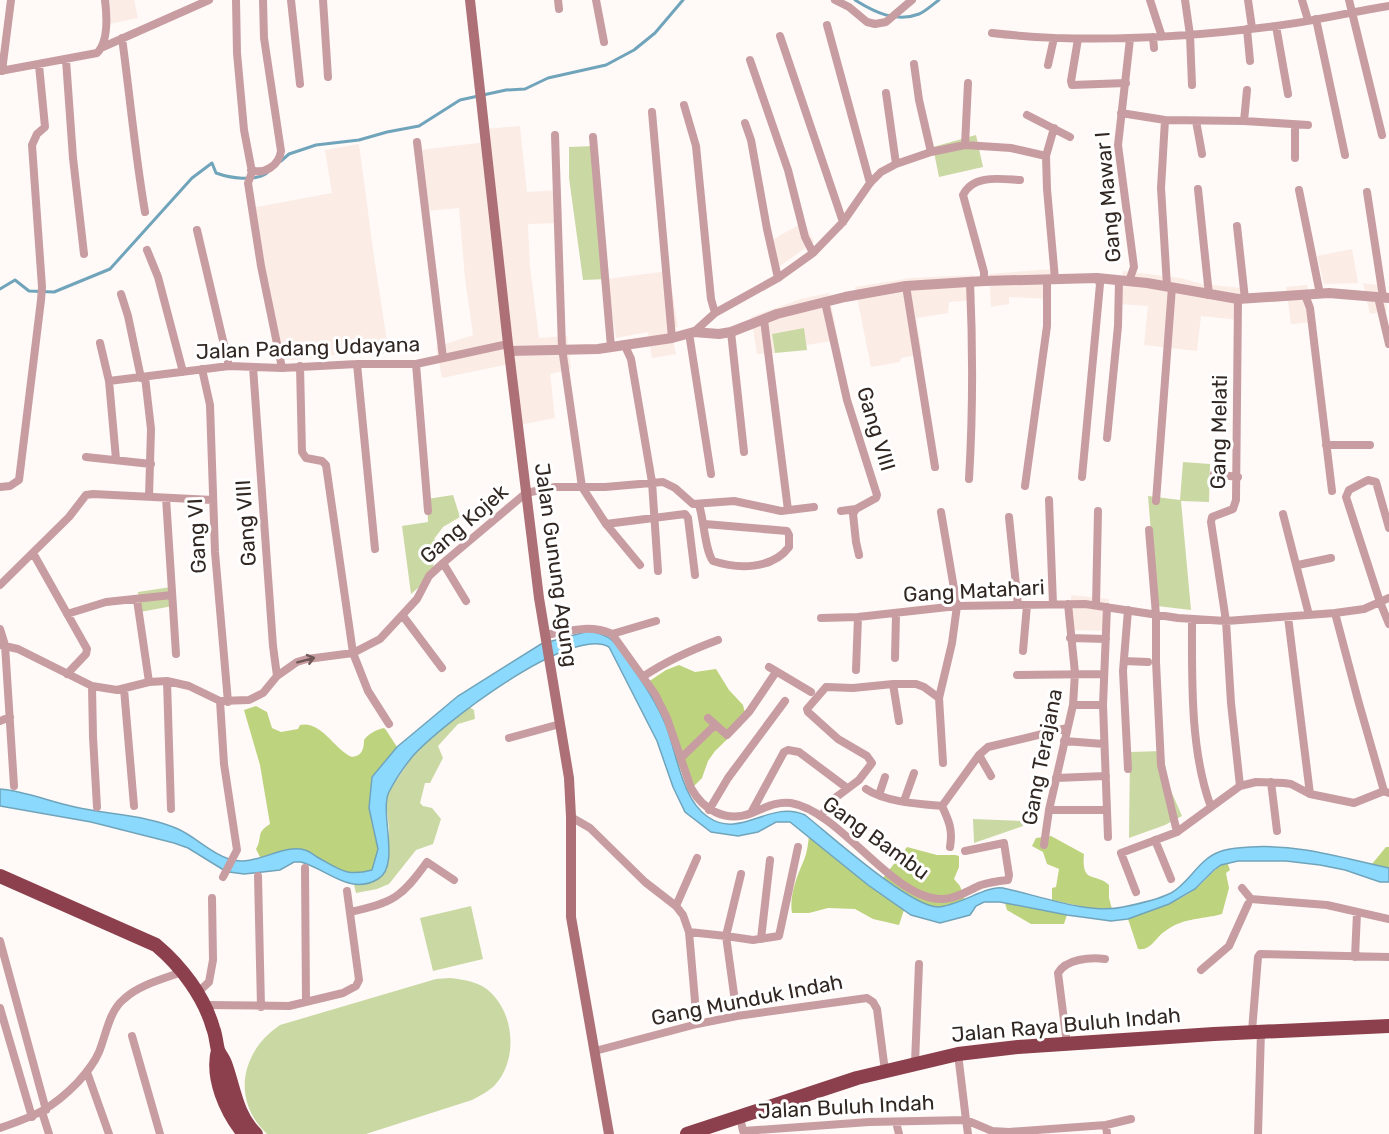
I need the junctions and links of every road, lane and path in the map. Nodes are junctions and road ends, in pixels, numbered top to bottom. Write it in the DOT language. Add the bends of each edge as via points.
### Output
graph roads {
  1 [pos="11,0"];
  2 [pos="105,0"];
  3 [pos="185,0"];
  4 [pos="209,0"];
  5 [pos="236,0"];
  6 [pos="263,0"];
  7 [pos="291,0"];
  8 [pos="323,0"];
  9 [pos="470,0"];
  10 [pos="596,0"];
  11 [pos="836,0"];
  12 [pos="912,0"];
  13 [pos="1150,0"];
  14 [pos="1185,0"];
  15 [pos="1248,0"];
  16 [pos="1302,0"];
  17 [pos="1349,0"];
  18 [pos="1389,6"];
  19 [pos="187,10"];
  20 [pos="1353,12"];
  21 [pos="1312,19"];
  22 [pos="827,25"];
  23 [pos="1276,26"];
  24 [pos="1250,28"];
  25 [pos="992,33"];
  26 [pos="1190,35"];
  27 [pos="780,36"];
  28 [pos="1158,37"];
  29 [pos="122,38"];
  30 [pos="1054,38"];
  31 [pos="1078,39"];
  32 [pos="1130,39"];
  33 [pos="604,42"];
  34 [pos="103,47"];
  35 [pos="1154,48"];
  36 [pos="66,60"];
  37 [pos="750,60"];
  38 [pos="1250,61"];
  39 [pos="914,64"];
  40 [pos="39,65"];
  41 [pos="1048,65"];
  42 [pos="1,71"];
  43 [pos="328,77"];
  44 [pos="968,83"];
  45 [pos="1126,83"];
  46 [pos="300,84"];
  47 [pos="1192,85"];
  48 [pos="1247,90"];
  49 [pos="886,93"];
  50 [pos="1288,94"];
  51 [pos="684,105"];
  52 [pos="652,112"];
  53 [pos="1121,113"];
  54 [pos="1027,115"];
  55 [pos="1165,120"];
  56 [pos="1196,121"];
  57 [pos="1244,121"];
  58 [pos="745,123"];
  59 [pos="1295,124"];
  60 [pos="1308,125"];
  61 [pos="1054,128"];
  62 [pos="555,135"];
  63 [pos="1382,135"];
  64 [pos="593,137"];
  65 [pos="1070,137"];
  66 [pos="417,142"];
  67 [pos="965,145"];
  68 [pos="931,152"];
  69 [pos="1202,154"];
  70 [pos="1345,155"];
  71 [pos="1046,156"];
  72 [pos="1295,158"];
  73 [pos="896,164"];
  74 [pos="251,172"];
  75 [pos="1020,180"];
  76 [pos="870,183"];
  77 [pos="1198,189"];
  78 [pos="1299,190"];
  79 [pos="1366,192"];
  80 [pos="145,212"];
  81 [pos="843,222"];
  82 [pos="1237,226"];
  83 [pos="197,230"];
  84 [pos="147,250"];
  85 [pos="813,253"];
  86 [pos="84,254"];
  87 [pos="778,278"];
  88 [pos="1051,279"];
  89 [pos="1124,280"];
  90 [pos="1099,281"];
  91 [pos="984,282"];
  92 [pos="970,283"];
  93 [pos="906,286"];
  94 [pos="1170,287"];
  95 [pos="121,294"];
  96 [pos="1320,294"];
  97 [pos="1209,295"];
  98 [pos="1305,295"];
  99 [pos="1383,297"];
  100 [pos="1241,299"];
  101 [pos="825,302"];
  102 [pos="715,313"];
  103 [pos="764,320"];
  104 [pos="692,332"];
  105 [pos="731,332"];
  106 [pos="672,338"];
  107 [pos="99,343"];
  108 [pos="1389,344"];
  109 [pos="625,346"];
  110 [pos="509,347"];
  111 [pos="611,347"];
  112 [pos="562,348"];
  113 [pos="443,358"];
  114 [pos="357,364"];
  115 [pos="417,364"];
  116 [pos="229,366"];
  117 [pos="300,366"];
  118 [pos="253,367"];
  119 [pos="282,368"];
  120 [pos="202,369"];
  121 [pos="183,372"];
  122 [pos="143,378"];
  123 [pos="109,381"];
  124 [pos="1107,438"];
  125 [pos="1326,445"];
  126 [pos="1370,445"];
  127 [pos="744,452"];
  128 [pos="86,457"];
  129 [pos="116,459"];
  130 [pos="151,464"];
  131 [pos="935,467"];
  132 [pos="711,474"];
  133 [pos="1214,474"];
  134 [pos="1082,477"];
  135 [pos="1238,477"];
  136 [pos="969,479"];
  137 [pos="652,482"];
  138 [pos="1025,486"];
  139 [pos="0,487"];
  140 [pos="582,487"];
  141 [pos="1332,490"];
  142 [pos="526,493"];
  143 [pos="149,497"];
  144 [pos="166,498"];
  145 [pos="213,500"];
  146 [pos="1049,500"];
  147 [pos="1156,501"];
  148 [pos="699,505"];
  149 [pos="814,507"];
  150 [pos="856,509"];
  151 [pos="788,510"];
  152 [pos="428,511"];
  153 [pos="841,511"];
  154 [pos="1098,511"];
  155 [pos="941,512"];
  156 [pos="1283,513"];
  157 [pos="1009,517"];
  158 [pos="654,518"];
  159 [pos="606,524"];
  160 [pos="705,524"];
  161 [pos="1389,528"];
  162 [pos="1149,530"];
  163 [pos="375,549"];
  164 [pos="33,553"];
  165 [pos="859,555"];
  166 [pos="1331,558"];
  167 [pos="443,562"];
  168 [pos="640,565"];
  169 [pos="1298,565"];
  170 [pos="658,571"];
  171 [pos="695,575"];
  172 [pos="0,585"];
  173 [pos="172,595"];
  174 [pos="1389,598"];
  175 [pos="137,600"];
  176 [pos="465,601"];
  177 [pos="1380,602"];
  178 [pos="1053,604"];
  179 [pos="1068,604"];
  180 [pos="1018,605"];
  181 [pos="1027,605"];
  182 [pos="1096,605"];
  183 [pos="957,606"];
  184 [pos="1107,607"];
  185 [pos="1128,610"];
  186 [pos="1335,613"];
  187 [pos="67,614"];
  188 [pos="896,614"];
  189 [pos="1156,615"];
  190 [pos="1309,615"];
  191 [pos="403,616"];
  192 [pos="858,617"];
  193 [pos="1288,617"];
  194 [pos="821,618"];
  195 [pos="1192,620"];
  196 [pos="657,621"];
  197 [pos="1226,621"];
  198 [pos="1389,624"];
  199 [pos="0,629"];
  200 [pos="612,634"];
  201 [pos="545,637"];
  202 [pos="1071,638"];
  203 [pos="1106,639"];
  204 [pos="718,640"];
  205 [pos="3,645"];
  206 [pos="1023,651"];
  207 [pos="353,653"];
  208 [pos="176,654"];
  209 [pos="895,658"];
  210 [pos="1124,661"];
  211 [pos="1148,662"];
  212 [pos="442,668"];
  213 [pos="856,670"];
  214 [pos="67,674"];
  215 [pos="1075,674"];
  216 [pos="1104,674"];
  217 [pos="1017,675"];
  218 [pos="277,676"];
  219 [pos="644,676"];
  220 [pos="167,681"];
  221 [pos="149,682"];
  222 [pos="893,684"];
  223 [pos="92,686"];
  224 [pos="124,688"];
  225 [pos="811,692"];
  226 [pos="939,698"];
  227 [pos="224,701"];
  228 [pos="785,701"];
  229 [pos="1073,705"];
  230 [pos="1103,705"];
  231 [pos="10,717"];
  232 [pos="708,718"];
  233 [pos="899,720"];
  234 [pos="0,721"];
  235 [pos="389,724"];
  236 [pos="560,724"];
  237 [pos="715,725"];
  238 [pos="1067,728"];
  239 [pos="509,738"];
  240 [pos="1064,741"];
  241 [pos="1104,744"];
  242 [pos="979,755"];
  243 [pos="681,758"];
  244 [pos="943,763"];
  245 [pos="1128,769"];
  246 [pos="914,773"];
  247 [pos="991,776"];
  248 [pos="1106,776"];
  249 [pos="885,777"];
  250 [pos="1056,778"];
  251 [pos="1271,782"];
  252 [pos="14,786"];
  253 [pos="1240,786"];
  254 [pos="847,788"];
  255 [pos="866,789"];
  256 [pos="1387,792"];
  257 [pos="1310,794"];
  258 [pos="879,795"];
  259 [pos="904,801"];
  260 [pos="134,806"];
  261 [pos="942,806"];
  262 [pos="98,807"];
  263 [pos="1211,807"];
  264 [pos="171,809"];
  265 [pos="709,810"];
  266 [pos="1049,810"];
  267 [pos="1107,810"];
  268 [pos="750,814"];
  269 [pos="821,816"];
  270 [pos="571,817"];
  271 [pos="1277,831"];
  272 [pos="1176,832"];
  273 [pos="1108,837"];
  274 [pos="1155,840"];
  275 [pos="1044,845"];
  276 [pos="950,846"];
  277 [pos="798,847"];
  278 [pos="965,851"];
  279 [pos="697,858"];
  280 [pos="770,860"];
  281 [pos="305,867"];
  282 [pos="741,874"];
  283 [pos="0,876"];
  284 [pos="258,876"];
  285 [pos="223,877"];
  286 [pos="1171,879"];
  287 [pos="454,880"];
  288 [pos="1242,888"];
  289 [pos="347,891"];
  290 [pos="1136,892"];
  291 [pos="212,898"];
  292 [pos="1248,904"];
  293 [pos="676,906"];
  294 [pos="350,912"];
  295 [pos="1357,913"];
  296 [pos="1389,919"];
  297 [pos="689,932"];
  298 [pos="726,936"];
  299 [pos="761,939"];
  300 [pos="0,941"];
  301 [pos="1355,957"];
  302 [pos="1389,957"];
  303 [pos="1105,959"];
  304 [pos="919,964"];
  305 [pos="1201,970"];
  306 [pos="182,972"];
  307 [pos="201,999"];
  308 [pos="306,1002"];
  309 [pos="261,1007"];
  310 [pos="0,1008"];
  311 [pos="737,1016"];
  312 [pos="698,1024"];
  313 [pos="1389,1026"];
  314 [pos="1256,1031"];
  315 [pos="132,1036"];
  316 [pos="1067,1044"];
  317 [pos="218,1050"];
  318 [pos="595,1051"];
  319 [pos="958,1054"];
  320 [pos="915,1063"];
  321 [pos="885,1071"];
  322 [pos="87,1072"];
  323 [pos="44,1111"];
  324 [pos="32,1117"];
  325 [pos="1131,1119"];
  326 [pos="966,1120"];
  327 [pos="896,1122"];
  328 [pos="1106,1125"];
  329 [pos="742,1127"];
  330 [pos="0,1128"];
  331 [pos="838,1130"];
  332 [pos="777,1131"];
  333 [pos="1031,1132"];
  334 [pos="1054,1132"];
  335 [pos="992,1133"];
  336 [pos="49,1134"];
  337 [pos="109,1134"];
  338 [pos="160,1134"];
  339 [pos="244,1134"];
  340 [pos="256,1134"];
  341 [pos="609,1134"];
  342 [pos="690,1134"];
  343 [pos="899,1134"];
  344 [pos="968,1134"];
  345 [pos="1107,1134"];
  346 [pos="1258,1134"];
  1 -- 42 [label="street"];
  2 -- 34 [label="street"];
  3 -- 19 [label="street"];
  4 -- 19 [label="street"];
  5 -- 74 [label="street" via="236,46"];
  6 -- 74 [label="street" via="263,31 281,151 280,159 270,168"];
  7 -- 46 [label="street"];
  8 -- 43 [label="street"];
  9 -- 110 [label="main road, Jalan Gunung Agung"];
  10 -- 33 [label="street"];
  11 -- 12 [label="street" via="874,24 886,21"];
  13 -- 28 [label="street"];
  14 -- 26 [label="street"];
  15 -- 24 [label="street"];
  16 -- 21 [label="street"];
  17 -- 20 [label="street"];
  18 -- 20 [label="street"];
  19 -- 29 [label="street"];
  20 -- 21 [label="street"];
  20 -- 63 [label="street"];
  21 -- 23 [label="street"];
  21 -- 70 [label="street"];
  22 -- 76 [label="street"];
  23 -- 24 [label="street"];
  23 -- 50 [label="street"];
  24 -- 26 [label="street"];
  24 -- 38 [label="street"];
  25 -- 30 [label="street"];
  26 -- 28 [label="street"];
  26 -- 47 [label="street"];
  27 -- 81 [label="street"];
  28 -- 32 [label="street"];
  28 -- 35 [label="street"];
  29 -- 34 [label="street"];
  29 -- 80 [label="street"];
  30 -- 31 [label="street"];
  30 -- 41 [label="street"];
  31 -- 32 [label="street"];
  31 -- 45 [label="street" via="1072,85"];
  32 -- 45 [label="street, Gang Mawar I"];
  34 -- 36 [label="street" via="97,53"];
  36 -- 40 [label="street"];
  36 -- 86 [label="street"];
  37 -- 85 [label="street" via="788,170 800,223"];
  39 -- 68 [label="street"];
  40 -- 42 [label="street"];
  40 -- 139 [label="street" via="45,127 32,145 41,300 19,480"];
  44 -- 67 [label="street"];
  45 -- 53 [label="street, Gang Mawar I"];
  48 -- 57 [label="street"];
  49 -- 73 [label="street"];
  51 -- 102 [label="street" via="696,146"];
  52 -- 106 [label="street"];
  53 -- 55 [label="street"];
  53 -- 89 [label="street, Gang Mawar I" via="1118,145 1134,267"];
  54 -- 61 [label="street"];
  55 -- 56 [label="street"];
  55 -- 94 [label="street" via="1161,188"];
  56 -- 57 [label="street"];
  56 -- 69 [label="street"];
  57 -- 59 [label="street"];
  58 -- 87 [label="street"];
  59 -- 60 [label="street"];
  59 -- 72 [label="street"];
  61 -- 65 [label="street"];
  61 -- 71 [label="street"];
  62 -- 112 [label="street"];
  64 -- 111 [label="street"];
  66 -- 113 [label="street"];
  67 -- 68 [label="street"];
  67 -- 71 [label="street" via="1011,148"];
  68 -- 73 [label="street"];
  71 -- 88 [label="street"];
  73 -- 76 [label="street"];
  74 -- 119 [label="street" via="248,183 261,266"];
  75 -- 91 [label="street" via="985,179 966,189 963,195"];
  76 -- 81 [label="street"];
  77 -- 97 [label="street"];
  78 -- 96 [label="street"];
  79 -- 99 [label="street"];
  81 -- 85 [label="street"];
  82 -- 100 [label="street, Gang Melati"];
  83 -- 116 [label="street"];
  84 -- 121 [label="street"];
  85 -- 87 [label="street"];
  87 -- 102 [label="street"];
  88 -- 90 [label="street"];
  88 -- 91 [label="street"];
  88 -- 138 [label="street"];
  89 -- 90 [label="street"];
  89 -- 94 [label="street"];
  89 -- 124 [label="street, Gang Mawar I"];
  90 -- 134 [label="street"];
  91 -- 92 [label="street"];
  92 -- 93 [label="street"];
  92 -- 136 [label="street" via="974,356"];
  93 -- 101 [label="street"];
  93 -- 131 [label="street"];
  94 -- 97 [label="street"];
  94 -- 147 [label="street"];
  95 -- 122 [label="street"];
  96 -- 98 [label="street"];
  96 -- 99 [label="street"];
  97 -- 100 [label="street"];
  98 -- 100 [label="street"];
  98 -- 125 [label="street" via="1310,308"];
  99 -- 108 [label="street"];
  100 -- 135 [label="street, Gang Melati"];
  101 -- 103 [label="street"];
  101 -- 150 [label="street, Gang VIII" via="847,400 877,495"];
  102 -- 104 [label="street"];
  103 -- 105 [label="street"];
  103 -- 151 [label="street"];
  104 -- 105 [label="street"];
  104 -- 106 [label="street"];
  104 -- 132 [label="street"];
  105 -- 127 [label="street"];
  106 -- 109 [label="street"];
  107 -- 123 [label="street"];
  109 -- 111 [label="street"];
  109 -- 137 [label="street" via="631,359"];
  110 -- 112 [label="street"];
  110 -- 113 [label="street, Jalan Padang Udayana"];
  110 -- 142 [label="main road, Jalan Gunung Agung"];
  111 -- 112 [label="street"];
  112 -- 140 [label="street"];
  113 -- 115 [label="street, Jalan Padang Udayana"];
  114 -- 115 [label="street, Jalan Padang Udayana"];
  114 -- 117 [label="street, Jalan Padang Udayana"];
  114 -- 163 [label="street"];
  115 -- 152 [label="street"];
  116 -- 118 [label="street, Jalan Padang Udayana"];
  116 -- 120 [label="street, Jalan Padang Udayana"];
  117 -- 119 [label="street, Jalan Padang Udayana"];
  117 -- 207 [label="street" via="302,452 306,458 326,465"];
  118 -- 119 [label="street, Jalan Padang Udayana"];
  118 -- 218 [label="street, Gang VIII"];
  120 -- 121 [label="street, Jalan Padang Udayana"];
  120 -- 145 [label="street, Gang VI" via="210,405"];
  121 -- 122 [label="street, Jalan Padang Udayana"];
  122 -- 123 [label="street, Jalan Padang Udayana"];
  122 -- 130 [label="street" via="151,420"];
  123 -- 129 [label="street"];
  125 -- 126 [label="street"];
  125 -- 141 [label="street"];
  128 -- 129 [label="street"];
  129 -- 130 [label="street"];
  130 -- 143 [label="street"];
  133 -- 135 [label="street"];
  135 -- 197 [label="street, Gang Melati" via="1234,507 1211,519"];
  137 -- 140 [label="street"];
  137 -- 148 [label="street" via="669,484 689,502"];
  137 -- 158 [label="street"];
  140 -- 142 [label="street"];
  140 -- 159 [label="street"];
  142 -- 167 [label="street, Gang Kojek"];
  142 -- 201 [label="main road, Jalan Gunung Agung"];
  143 -- 144 [label="street"];
  143 -- 164 [label="street" via="86,495"];
  144 -- 145 [label="street"];
  144 -- 173 [label="street"];
  145 -- 227 [label="street, Gang VI"];
  146 -- 178 [label="street"];
  148 -- 151 [label="street" via="734,501"];
  148 -- 160 [label="street"];
  149 -- 151 [label="street"];
  150 -- 153 [label="street"];
  150 -- 165 [label="street" via="853,513"];
  154 -- 182 [label="street"];
  155 -- 183 [label="street"];
  156 -- 169 [label="street"];
  157 -- 180 [label="street"];
  158 -- 159 [label="street"];
  158 -- 170 [label="street"];
  158 -- 171 [label="street" via="686,516"];
  159 -- 168 [label="street"];
  160 -- 160 [label="street" via="789,532 789,547 770,562 749,566 713,561 708,553"];
  161 -- 177 [label="street" via="1376,482 1368,480 1349,490 1346,497"];
  162 -- 189 [label="street"];
  164 -- 172 [label="street"];
  164 -- 187 [label="street"];
  166 -- 169 [label="street"];
  167 -- 176 [label="street"];
  167 -- 191 [label="street, Gang Kojek"];
  169 -- 190 [label="street"];
  173 -- 175 [label="street"];
  173 -- 208 [label="street"];
  174 -- 177 [label="street, Gang Matahari"];
  175 -- 187 [label="street" via="106,603"];
  175 -- 221 [label="street"];
  177 -- 186 [label="street, Gang Matahari" via="1364,609"];
  177 -- 198 [label="street"];
  178 -- 179 [label="street, Gang Matahari"];
  178 -- 181 [label="street, Gang Matahari"];
  179 -- 182 [label="street, Gang Matahari"];
  179 -- 202 [label="street, Gang Terajana"];
  180 -- 181 [label="street, Gang Matahari"];
  180 -- 183 [label="street, Gang Matahari"];
  181 -- 206 [label="street"];
  182 -- 184 [label="street, Gang Matahari"];
  183 -- 188 [label="street, Gang Matahari"];
  183 -- 226 [label="street"];
  184 -- 185 [label="street, Gang Matahari"];
  184 -- 203 [label="street"];
  185 -- 189 [label="street, Gang Matahari"];
  185 -- 210 [label="street"];
  186 -- 190 [label="street, Gang Matahari"];
  186 -- 256 [label="street"];
  187 -- 214 [label="street" via="87,651"];
  188 -- 192 [label="street, Gang Matahari"];
  188 -- 209 [label="street"];
  189 -- 195 [label="street, Gang Matahari"];
  189 -- 272 [label="street" via="1161,765"];
  190 -- 193 [label="street, Gang Matahari"];
  191 -- 207 [label="street, Gang Kojek" via="380,639"];
  191 -- 212 [label="street"];
  192 -- 194 [label="street, Gang Matahari"];
  192 -- 213 [label="street"];
  193 -- 197 [label="street, Gang Matahari"];
  193 -- 257 [label="street"];
  195 -- 197 [label="street, Gang Matahari"];
  195 -- 263 [label="street" via="1198,762"];
  196 -- 200 [label="street"];
  197 -- 253 [label="street"];
  199 -- 205 [label="street"];
  200 -- 201 [label="street" via="589,628"];
  200 -- 219 [label="street"];
  201 -- 236 [label="main road, Jalan Gunung Agung"];
  202 -- 203 [label="street"];
  202 -- 215 [label="street, Gang Terajana"];
  203 -- 216 [label="street"];
  204 -- 219 [label="street" via="666,661"];
  205 -- 214 [label="street"];
  205 -- 231 [label="street"];
  218 -- 207 [label="street, Gang Kojek, one-way" via="308,658"];
  207 -- 235 [label="street" via="368,691"];
  210 -- 211 [label="street"];
  210 -- 245 [label="street"];
  214 -- 223 [label="street"];
  215 -- 216 [label="street"];
  215 -- 217 [label="street"];
  215 -- 229 [label="street, Gang Terajana"];
  216 -- 230 [label="street"];
  218 -- 227 [label="street, Gang Kojek" via="256,698"];
  219 -- 243 [label="street" via="667,718"];
  220 -- 221 [label="street"];
  220 -- 227 [label="street"];
  220 -- 264 [label="street"];
  221 -- 224 [label="street"];
  222 -- 226 [label="street" via="919,685"];
  222 -- 233 [label="street"];
  222 -- 254 [label="street" via="826,687 807,709 821,725 871,760 859,780"];
  223 -- 224 [label="street"];
  223 -- 262 [label="street"];
  224 -- 260 [label="street"];
  225 -- 237 [label="street" via="772,670 749,712 727,735"];
  226 -- 244 [label="street"];
  227 -- 285 [label="street, Gang VI" via="224,764 237,850"];
  228 -- 265 [label="street"];
  229 -- 230 [label="street"];
  229 -- 238 [label="street, Gang Terajana"];
  230 -- 241 [label="street"];
  231 -- 234 [label="street"];
  231 -- 252 [label="street"];
  232 -- 237 [label="street"];
  236 -- 239 [label="street"];
  236 -- 270 [label="main road, Jalan Gunung Agung"];
  237 -- 243 [label="street"];
  238 -- 240 [label="street, Gang Terajana"];
  238 -- 242 [label="street" via="996,744"];
  240 -- 241 [label="street"];
  240 -- 250 [label="street, Gang Terajana"];
  241 -- 248 [label="street"];
  242 -- 247 [label="street"];
  242 -- 261 [label="street"];
  243 -- 265 [label="street" via="696,798"];
  246 -- 259 [label="street"];
  248 -- 250 [label="street"];
  248 -- 267 [label="street"];
  249 -- 258 [label="street"];
  250 -- 266 [label="street, Gang Terajana"];
  251 -- 253 [label="street"];
  251 -- 257 [label="street" via="1291,784"];
  251 -- 271 [label="street"];
  253 -- 263 [label="street"];
  254 -- 268 [label="street" via="799,752 788,750"];
  254 -- 269 [label="street"];
  255 -- 258 [label="street"];
  256 -- 257 [label="street" via="1354,803"];
  258 -- 259 [label="street"];
  259 -- 261 [label="street"];
  261 -- 276 [label="street" via="951,825"];
  263 -- 272 [label="street"];
  265 -- 268 [label="street, Gang Bambu" via="729,817"];
  266 -- 267 [label="street"];
  266 -- 275 [label="street, Gang Terajana"];
  267 -- 273 [label="street"];
  268 -- 269 [label="street, Gang Bambu" via="785,802"];
  269 -- 278 [label="street, Gang Bambu" via="896,879 928,897 943,900 991,882 1008,880 1004,843"];
  270 -- 293 [label="street" via="590,828 645,882"];
  270 -- 318 [label="main road, Jalan Gunung Agung" via="570,917"];
  272 -- 274 [label="street"];
  274 -- 286 [label="street"];
  274 -- 290 [label="street" via="1121,853"];
  277 -- 299 [label="street" via="779,936"];
  279 -- 293 [label="street"];
  280 -- 299 [label="street"];
  281 -- 308 [label="street"];
  282 -- 298 [label="street"];
  283 -- 306 [label="highway" via="156,945"];
  284 -- 309 [label="street"];
  287 -- 294 [label="street" via="427,862 409,888 397,897"];
  288 -- 295 [label="street" via="1251,899 1327,905"];
  289 -- 294 [label="street"];
  291 -- 307 [label="street" via="213,960"];
  292 -- 305 [label="street" via="1229,946"];
  293 -- 297 [label="street"];
  294 -- 308 [label="street" via="358,983 343,993"];
  295 -- 296 [label="street"];
  295 -- 301 [label="street"];
  297 -- 298 [label="street"];
  297 -- 312 [label="street"];
  298 -- 299 [label="street"];
  298 -- 311 [label="street"];
  300 -- 323 [label="street"];
  301 -- 302 [label="street"];
  301 -- 314 [label="street" via="1260,954"];
  303 -- 316 [label="street" via="1069,963 1058,973"];
  304 -- 320 [label="street"];
  306 -- 307 [label="highway"];
  306 -- 322 [label="street" via="123,999"];
  307 -- 309 [label="street"];
  307 -- 317 [label="highway"];
  308 -- 309 [label="street"];
  310 -- 324 [label="street"];
  311 -- 312 [label="street, Gang Munduk Indah"];
  311 -- 321 [label="street, Gang Munduk Indah" via="867,998 877,1009"];
  312 -- 318 [label="street, Gang Munduk Indah"];
  313 -- 314 [label="highway, Jalan Raya Buluh Indah"];
  314 -- 316 [label="highway, Jalan Raya Buluh Indah"];
  314 -- 346 [label="street"];
  315 -- 338 [label="street"];
  316 -- 319 [label="highway, Jalan Raya Buluh Indah"];
  317 -- 339 [label="highway" via="215,1063 226,1105"];
  317 -- 340 [label="highway" via="225,1061 236,1102"];
  318 -- 341 [label="main road, Jalan Gunung Agung"];
  319 -- 320 [label="highway, Jalan Raya Buluh Indah"];
  319 -- 326 [label="street, Jalan Buluh Indah"];
  320 -- 321 [label="highway, Jalan Raya Buluh Indah"];
  321 -- 329 [label="highway, Jalan Raya Buluh Indah"];
  322 -- 323 [label="street"];
  322 -- 337 [label="street"];
  323 -- 324 [label="street"];
  323 -- 336 [label="street"];
  324 -- 330 [label="street"];
  325 -- 328 [label="street, Jalan Buluh Indah"];
  326 -- 327 [label="street, Jalan Buluh Indah"];
  326 -- 335 [label="street, Jalan Buluh Indah"];
  326 -- 344 [label="street"];
  327 -- 331 [label="street, Jalan Buluh Indah" via="869,1122"];
  327 -- 343 [label="street"];
  328 -- 334 [label="street, Jalan Buluh Indah"];
  328 -- 345 [label="street"];
  329 -- 332 [label="street, Jalan Buluh Indah"];
  329 -- 342 [label="highway, Jalan Raya Buluh Indah"];
  331 -- 332 [label="street, Jalan Buluh Indah"];
  333 -- 334 [label="street, Jalan Buluh Indah"];
  333 -- 335 [label="street, Jalan Buluh Indah"];
}
